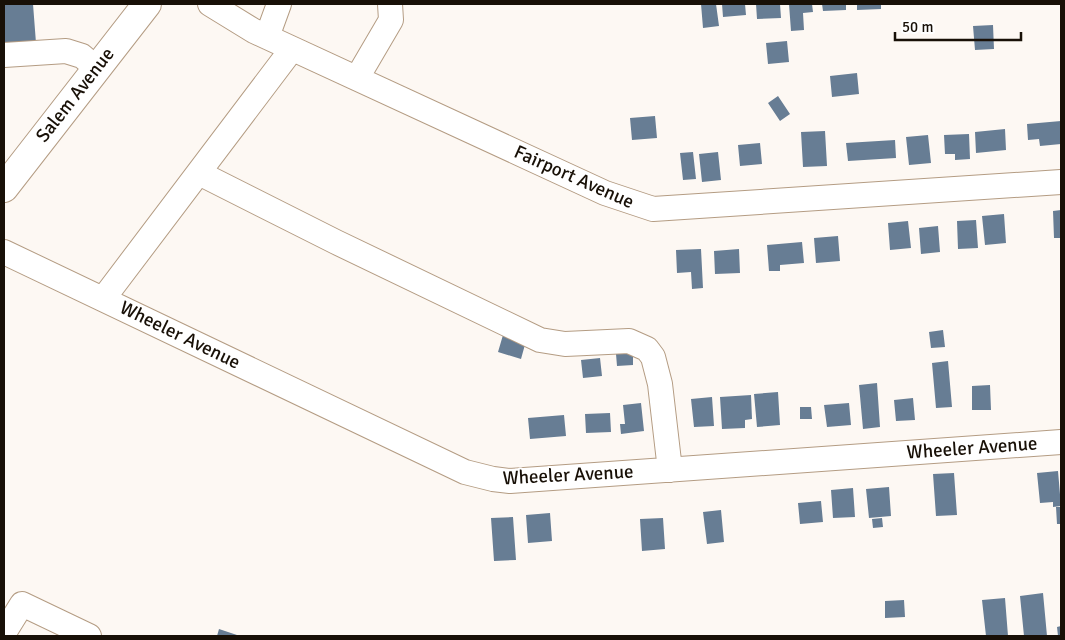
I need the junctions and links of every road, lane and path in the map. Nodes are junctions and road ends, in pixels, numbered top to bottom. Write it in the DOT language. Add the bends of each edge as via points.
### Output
graph roads {
  1 [pos="147,4"];
  2 [pos="210,4"];
  3 [pos="279,4"];
  4 [pos="390,4"];
  5 [pos="267,37"];
  6 [pos="292,49"];
  7 [pos="4,55"];
  8 [pos="96,68"];
  9 [pos="357,78"];
  10 [pos="199,173"];
  11 [pos="1061,182"];
  12 [pos="4,188"];
  13 [pos="4,252"];
  14 [pos="103,299"];
  15 [pos="1061,442"];
  16 [pos="670,470"];
  17 [pos="4,633"];
  18 [pos="89,636"];
  1 -- 8 [label="main road, Salem Avenue"];
  2 -- 5 [label="street, Fairport Avenue"];
  3 -- 5 [label="street"];
  4 -- 9 [label="street" via="390,20"];
  5 -- 6 [label="street, Fairport Avenue"];
  6 -- 9 [label="street, Fairport Avenue"];
  6 -- 10 [label="street"];
  7 -- 8 [label="street" via="66,51 82,56"];
  8 -- 12 [label="main road, Salem Avenue"];
  9 -- 11 [label="street, Fairport Avenue" via="605,193 653,209"];
  10 -- 14 [label="street"];
  10 -- 16 [label="street" via="540,340 565,344 629,340 647,349 653,357 660,384"];
  13 -- 14 [label="street, Wheeler Avenue"];
  14 -- 16 [label="street, Wheeler Avenue" via="465,472 510,481"];
  15 -- 16 [label="street, Wheeler Avenue"];
  17 -- 18 [label="street" via="22,604"];
}
